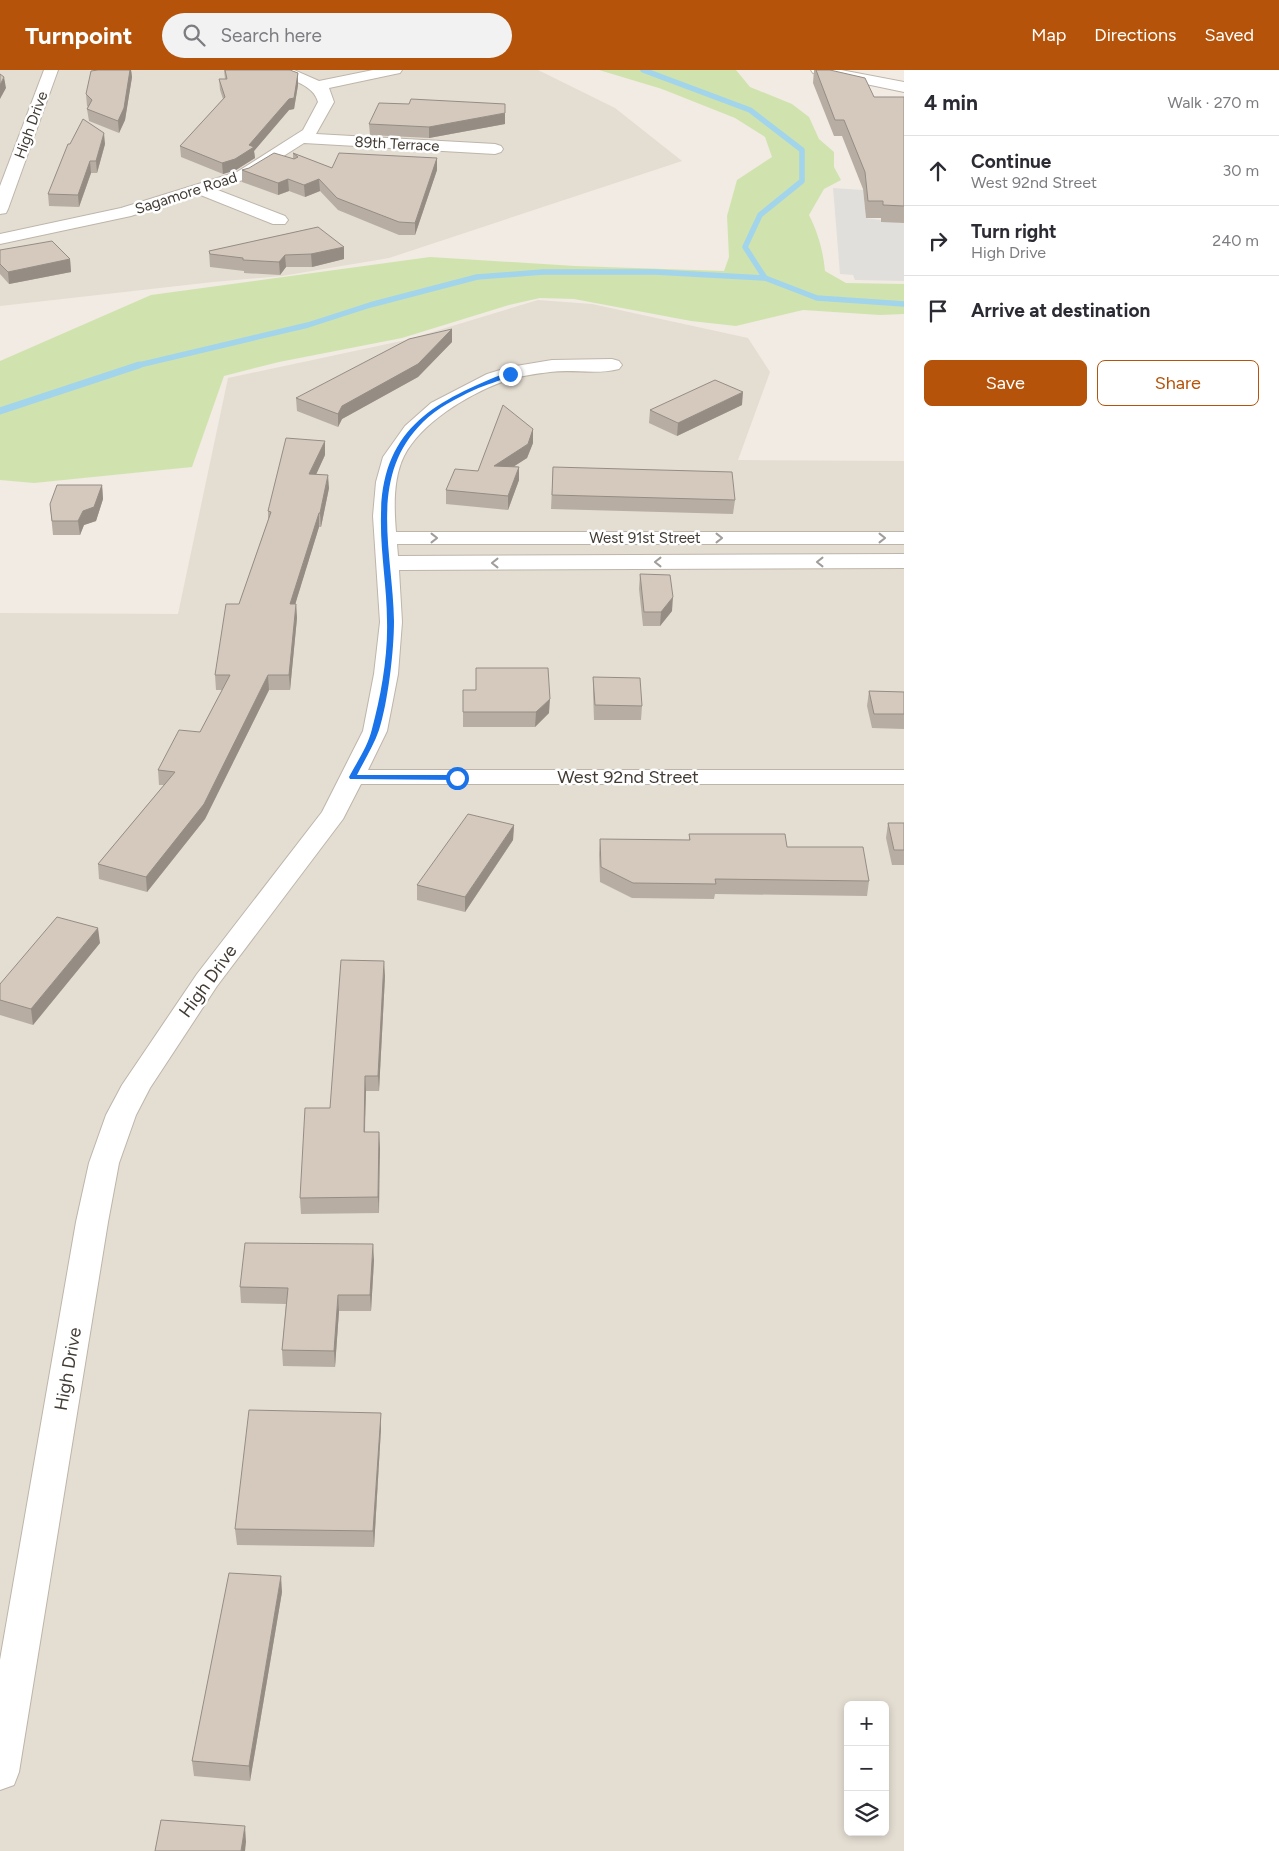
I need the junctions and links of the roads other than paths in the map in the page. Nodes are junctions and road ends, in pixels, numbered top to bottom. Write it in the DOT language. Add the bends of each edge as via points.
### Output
graph roads {
  1 [pos="52,70"];
  2 [pos="281,70"];
  3 [pos="395,70"];
  4 [pos="818,70"];
  5 [pos="316,86"];
  6 [pos="904,87"];
  7 [pos="300,138"];
  8 [pos="495,150"];
  9 [pos="199,189"];
  10 [pos="0,209"];
  11 [pos="279,220"];
  12 [pos="0,240"];
  13 [pos="612,365"];
  14 [pos="904,538"];
  15 [pos="386,551"];
  16 [pos="904,562"];
  17 [pos="353,777"];
  18 [pos="904,777"];
  19 [pos="0,1772"];
  1 -- 10 [label="street, High Drive"];
  2 -- 5 [label="street"];
  3 -- 5 [label="street"];
  4 -- 6 [label="street"];
  5 -- 7 [label="street, Sagamore Road" via="323,91 326,102 309,133"];
  7 -- 8 [label="street, 89th Terrace"];
  7 -- 9 [label="street, Sagamore Road" via="243,175"];
  9 -- 11 [label="street"];
  9 -- 12 [label="street, Sagamore Road" via="126,212"];
  13 -- 15 [label="street, High Drive" via="552,366 510,374 438,407 412,430 394,457 386,482"];
  15 -- 14 [label="street, West 91st Street, one-way"];
  16 -- 15 [label="street, West 91st Street, one-way"];
  15 -- 17 [label="street, High Drive" via="391,622 382,700 375,731"];
  17 -- 18 [label="street, West 92nd Street"];
  17 -- 19 [label="street, High Drive" via="334,814 207,980 137,1085 121,1115 104,1163 92,1222"];
}
